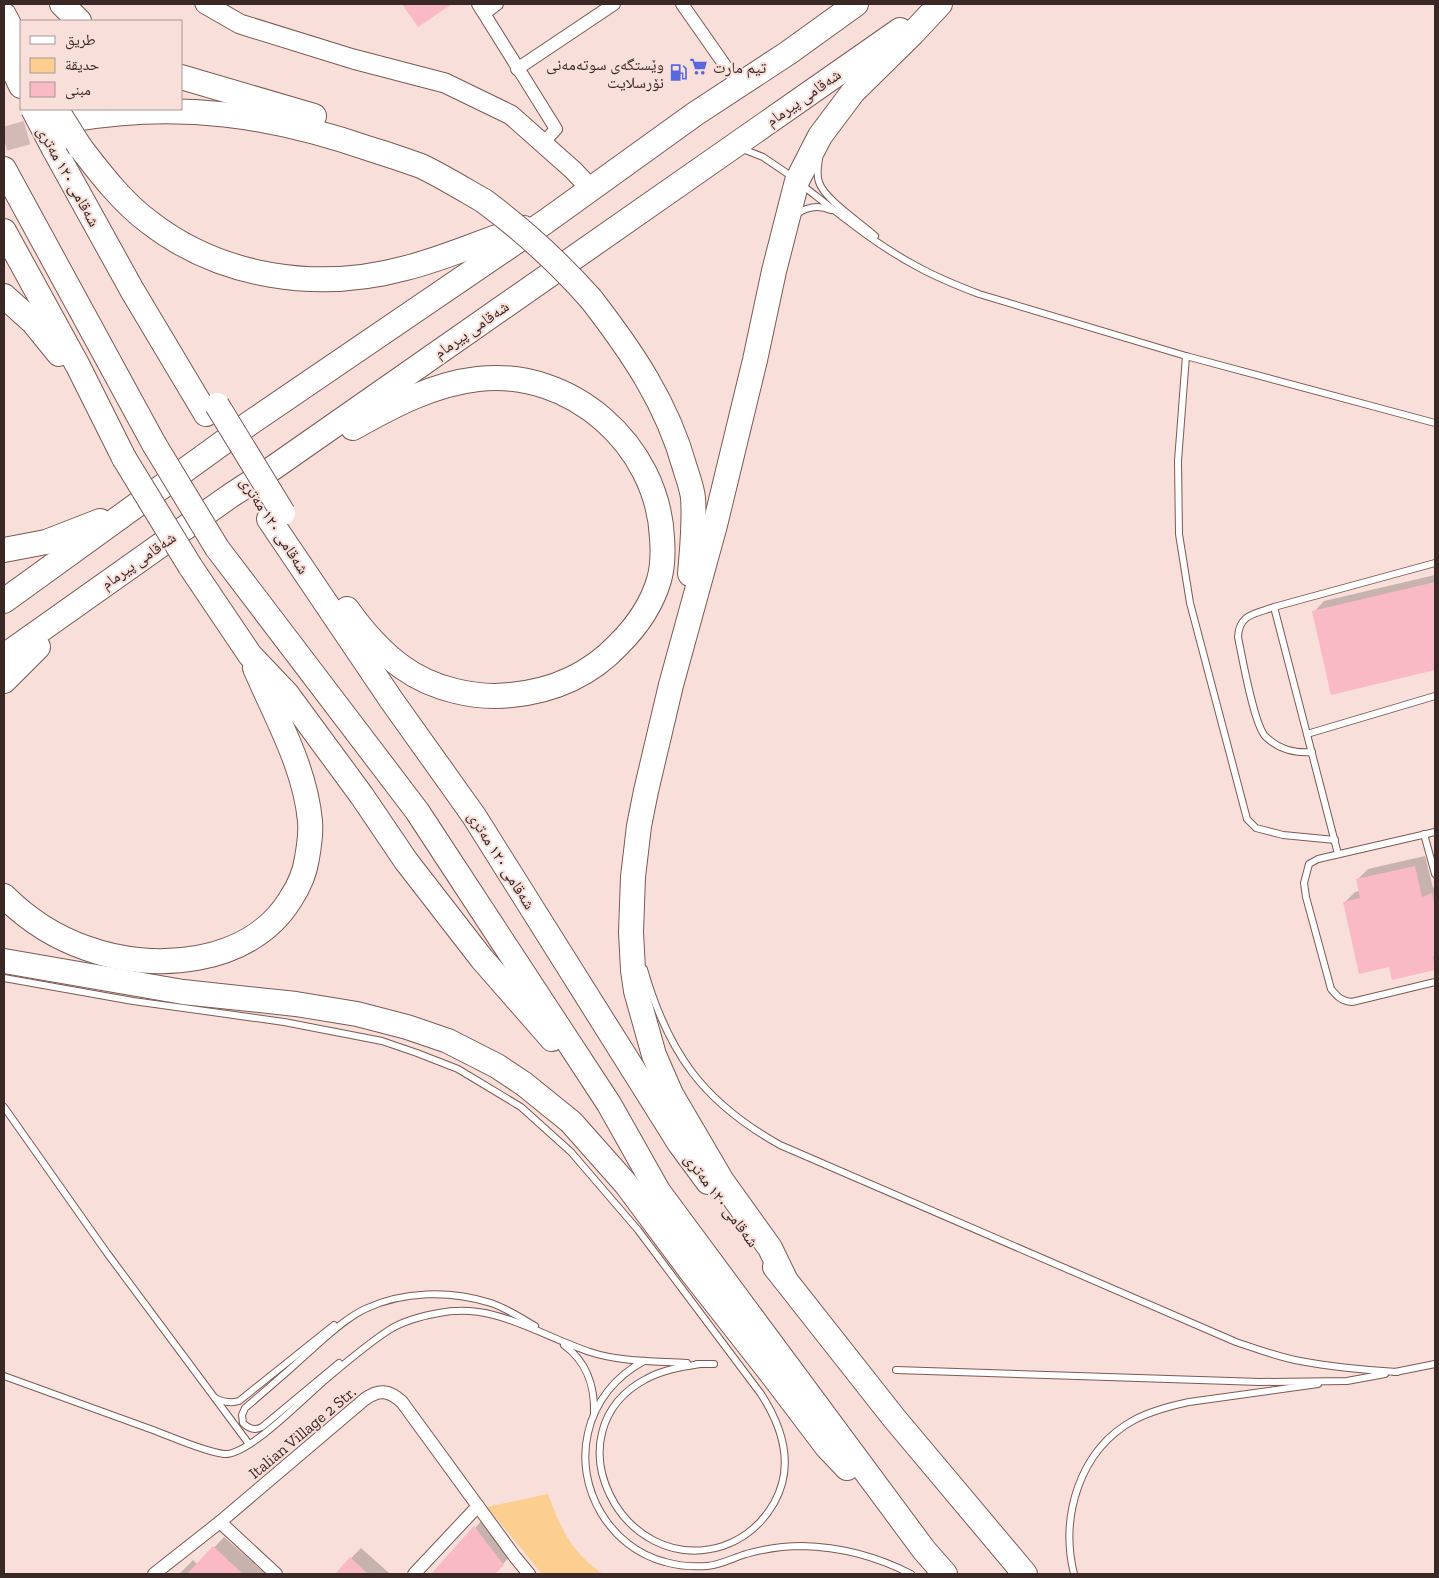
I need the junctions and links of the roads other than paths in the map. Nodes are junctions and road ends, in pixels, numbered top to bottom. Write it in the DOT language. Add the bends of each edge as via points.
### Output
graph roads {
  1 [pos="62,4"];
  2 [pos="205,4"];
  3 [pos="498,4"];
  4 [pos="614,4"];
  5 [pos="682,4"];
  6 [pos="856,4"];
  7 [pos="939,4"];
  8 [pos="481,8"];
  9 [pos="4,15"];
  10 [pos="78,20"];
  11 [pos="20,45"];
  12 [pos="4,50"];
  13 [pos="891,54"];
  14 [pos="518,68"];
  15 [pos="182,77"];
  16 [pos="20,84"];
  17 [pos="738,84"];
  18 [pos="33,110"];
  19 [pos="66,114"];
  20 [pos="843,118"];
  21 [pos="543,143"];
  22 [pos="734,147"];
  23 [pos="822,152"];
  24 [pos="4,169"];
  25 [pos="797,181"];
  26 [pos="454,184"];
  27 [pos="591,189"];
  28 [pos="839,214"];
  29 [pos="545,222"];
  30 [pos="4,232"];
  31 [pos="781,244"];
  32 [pos="893,252"];
  33 [pos="4,296"];
  34 [pos="1186,356"];
  35 [pos="96,401"];
  36 [pos="1435,423"];
  37 [pos="273,468"];
  38 [pos="130,510"];
  39 [pos="276,516"];
  40 [pos="159,545"];
  41 [pos="4,550"];
  42 [pos="1435,563"];
  43 [pos="4,601"];
  44 [pos="1274,607"];
  45 [pos="685,633"];
  46 [pos="250,655"];
  47 [pos="4,656"];
  48 [pos="4,681"];
  49 [pos="1435,696"];
  50 [pos="1307,734"];
  51 [pos="1312,752"];
  52 [pos="1435,832"];
  53 [pos="1424,834"];
  54 [pos="1335,840"];
  55 [pos="1338,854"];
  56 [pos="1435,874"];
  57 [pos="632,877"];
  58 [pos="4,896"];
  59 [pos="639,948"];
  60 [pos="640,958"];
  61 [pos="4,961"];
  62 [pos="4,978"];
  63 [pos="1435,982"];
  64 [pos="610,1104"];
  65 [pos="4,1106"];
  66 [pos="785,1279"];
  67 [pos="364,1309"];
  68 [pos="554,1338"];
  69 [pos="368,1345"];
  70 [pos="645,1360"];
  71 [pos="700,1364"];
  72 [pos="714,1364"];
  73 [pos="1435,1364"];
  74 [pos="896,1370"];
  75 [pos="1397,1372"];
  76 [pos="4,1376"];
  77 [pos="1346,1381"];
  78 [pos="214,1397"];
  79 [pos="594,1413"];
  80 [pos="249,1444"];
  81 [pos="478,1506"];
  82 [pos="220,1522"];
  83 [pos="924,1550"];
  84 [pos="154,1574"];
  85 [pos="276,1574"];
  86 [pos="414,1574"];
  87 [pos="529,1574"];
  88 [pos="911,1574"];
  89 [pos="945,1574"];
  90 [pos="1025,1574"];
  91 [pos="1074,1574"];
  1 -- 10 [label="highway"];
  2 -- 21 [label="street" via="240,24 445,84 511,115"];
  3 -- 8 [label="street"];
  4 -- 14 [label="street"];
  5 -- 17 [label="street"];
  6 -- 17 [label="highway"];
  7 -- 13 [label="highway"];
  7 -- 22 [label="highway, شەقامی پیرمام"];
  8 -- 14 [label="street"];
  9 -- 11 [label="highway"];
  12 -- 16 [label="highway"];
  13 -- 20 [label="lane"];
  13 -- 25 [label="highway" via="853,92 820,136"];
  14 -- 21 [label="street" via="556,129"];
  15 -- 26 [label="highway" via="370,133 405,149"];
  17 -- 27 [label="highway"];
  18 -- 39 [label="highway, شەقامی ١٢٠ مەتری, bridge" via="132,290 211,409"];
  19 -- 26 [label="highway" via="183,111 230,114 329,134 421,166"];
  19 -- 29 [label="highway, bridge" via="80,147 148,222 202,254 266,275 330,279 379,274 405,269"];
  21 -- 27 [label="street"];
  22 -- 25 [label="lane" via="763,157"];
  22 -- 37 [label="highway, شەقامی پیرمام"];
  23 -- 32 [label="lane" via="817,176 821,188"];
  24 -- 64 [label="highway, bridge" via="154,444 218,548 417,811"];
  25 -- 28 [label="lane"];
  25 -- 31 [label="highway"];
  26 -- 45 [label="highway, bridge" via="510,221 568,274 591,299 658,397 677,442 693,496"];
  27 -- 29 [label="highway"];
  28 -- 31 [label="lane" via="819,206 803,210 794,218"];
  28 -- 32 [label="lane"];
  29 -- 38 [label="highway" via="250,423"];
  30 -- 35 [label="highway"];
  31 -- 45 [label="highway" via="755,360"];
  32 -- 34 [label="lane" via="948,282 979,294"];
  33 -- 35 [label="highway" via="52,344"];
  34 -- 36 [label="lane"];
  34 -- 54 [label="lane" via="1178,460 1179,534 1190,603 1247,819 1256,828 1283,835"];
  35 -- 46 [label="highway, bridge" via="124,458 190,566"];
  37 -- 39 [label="highway" via="388,409 457,382 508,378 539,383 586,406 614,429 632,450 648,478 659,508 662,542 659,578 642,616 628,635 605,658 574,678 525,694 505,696 461,692 417,676 385,653"];
  37 -- 40 [label="highway, شەقامی پیرمام"];
  38 -- 41 [label="highway" via="46,542"];
  38 -- 43 [label="highway"];
  39 -- 66 [label="highway, شەقامی ١٢٠ مەتری" via="392,701 474,816 680,1144 731,1215"];
  40 -- 47 [label="highway, شەقامی پیرمام"];
  40 -- 48 [label="highway" via="74,615"];
  42 -- 44 [label="lane"];
  44 -- 50 [label="lane"];
  44 -- 51 [label="lane" via="1248,616 1238,628 1257,720 1265,736 1278,745 1293,753"];
  45 -- 57 [label="highway" via="646,791"];
  46 -- 58 [label="highway" via="301,776 310,822 303,873 297,890 281,915 236,947 184,960 134,960 94,951 64,939 27,917"];
  46 -- 64 [label="highway" via="287,694 406,861 482,960"];
  49 -- 50 [label="lane"];
  50 -- 51 [label="lane"];
  51 -- 54 [label="lane"];
  52 -- 53 [label="lane"];
  53 -- 55 [label="lane"];
  53 -- 56 [label="lane"];
  54 -- 55 [label="lane"];
  55 -- 63 [label="lane" via="1309,864 1304,882 1331,989 1338,998 1352,1002"];
  57 -- 59 [label="lane"];
  57 -- 66 [label="highway" via="633,970 654,1055 672,1094 722,1180 770,1248"];
  60 -- 75 [label="lane" via="670,1038 695,1077 744,1124 780,1145 1236,1342 1300,1361"];
  61 -- 83 [label="highway" via="183,992 357,1014 448,1041 497,1066 571,1122 599,1153 827,1448"];
  62 -- 71 [label="lane" via="133,1001 284,1022 382,1041 458,1069 521,1107 571,1152 638,1230 761,1394 781,1432 786,1467 777,1497 763,1520 729,1544 711,1550 687,1550 651,1540 624,1519 605,1487 599,1452 604,1426 625,1393 653,1375"];
  64 -- 83 [label="highway" via="658,1192"];
  65 -- 78 [label="lane"];
  66 -- 90 [label="highway, شەقامی ١٢٠ مەتری" via="894,1418"];
  67 -- 68 [label="lane" via="402,1297 450,1295 493,1304"];
  67 -- 69 [label="lane" via="342,1323 245,1408 243,1423 250,1429 259,1429 324,1374"];
  67 -- 78 [label="lane" via="345,1317 238,1401 232,1404"];
  68 -- 69 [label="lane" via="489,1313 461,1310 402,1324"];
  68 -- 70 [label="lane" via="609,1357"];
  68 -- 79 [label="lane" via="582,1362 592,1388"];
  69 -- 80 [label="lane"];
  70 -- 71 [label="lane"];
  70 -- 79 [label="lane" via="617,1381 598,1403"];
  71 -- 72 [label="lane"];
  73 -- 75 [label="lane"];
  74 -- 77 [label="lane" via="1260,1382"];
  75 -- 77 [label="lane"];
  76 -- 80 [label="lane" via="225,1454"];
  77 -- 91 [label="lane" via="1175,1405 1141,1417 1119,1431 1097,1452 1076,1492 1069,1536"];
  78 -- 80 [label="lane"];
  79 -- 88 [label="lane" via="585,1451 590,1491 617,1534 639,1552 678,1565 710,1566 764,1550 839,1548 872,1556"];
  81 -- 82 [label="street, Italian Village 2 Str." via="402,1402 391,1394 378,1392 365,1399"];
  81 -- 86 [label="street"];
  81 -- 87 [label="street, Italian Village 2 Str."];
  82 -- 84 [label="street, Italian Village 2 Str."];
  82 -- 85 [label="street"];
  83 -- 89 [label="highway"];
}
